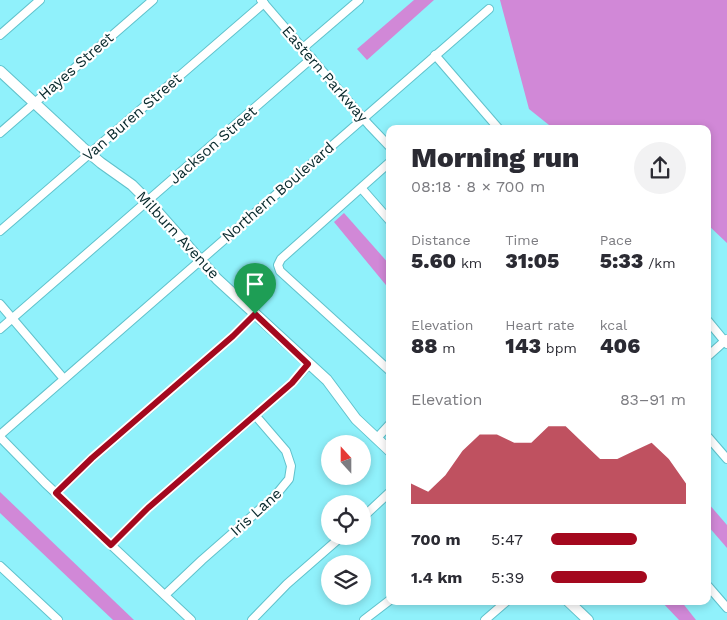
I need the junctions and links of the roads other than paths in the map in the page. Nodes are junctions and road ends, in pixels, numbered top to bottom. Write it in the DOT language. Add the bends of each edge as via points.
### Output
graph roads {
  1 [pos="40,0"];
  2 [pos="153,0"];
  3 [pos="359,0"];
  4 [pos="262,1"];
  5 [pos="489,9"];
  6 [pos="0,35"];
  7 [pos="303,48"];
  8 [pos="435,55"];
  9 [pos="312,58"];
  10 [pos="0,71"];
  11 [pos="34,103"];
  12 [pos="364,118"];
  13 [pos="496,125"];
  14 [pos="0,133"];
  15 [pos="386,143"];
  16 [pos="90,153"];
  17 [pos="386,166"];
  18 [pos="362,189"];
  19 [pos="148,201"];
  20 [pos="386,216"];
  21 [pos="0,231"];
  22 [pos="201,260"];
  23 [pos="0,304"];
  24 [pos="255,314"];
  25 [pos="12,319"];
  26 [pos="711,324"];
  27 [pos="0,330"];
  28 [pos="726,341"];
  29 [pos="711,354"];
  30 [pos="308,364"];
  31 [pos="386,368"];
  32 [pos="64,379"];
  33 [pos="255,415"];
  34 [pos="386,428"];
  35 [pos="0,436"];
  36 [pos="377,438"];
  37 [pos="711,440"];
  38 [pos="386,447"];
  39 [pos="727,459"];
  40 [pos="56,493"];
  41 [pos="386,496"];
  42 [pos="371,510"];
  43 [pos="111,545"];
  44 [pos="332,545"];
  45 [pos="0,566"];
  46 [pos="711,589"];
  47 [pos="165,595"];
  48 [pos="386,603"];
  49 [pos="502,605"];
  50 [pos="572,605"];
  51 [pos="727,608"];
  52 [pos="58,620"];
  53 [pos="192,620"];
  54 [pos="252,620"];
  55 [pos="364,620"];
  56 [pos="485,620"];
  57 [pos="588,620"];
  1 -- 6 [label="street"];
  2 -- 11 [label="street, Hayes Street"];
  3 -- 7 [label="street"];
  4 -- 7 [label="street, Eastern Parkway"];
  4 -- 16 [label="street, Van Buren Street"];
  5 -- 8 [label="street, Northern Boulevard"];
  7 -- 9 [label="street, Eastern Parkway"];
  8 -- 12 [label="street, Northern Boulevard"];
  8 -- 13 [label="street"];
  9 -- 12 [label="street, Eastern Parkway"];
  9 -- 19 [label="street, Jackson Street"];
  10 -- 11 [label="main road, Milburn Avenue"];
  11 -- 14 [label="street, Hayes Street"];
  11 -- 16 [label="main road, Milburn Avenue"];
  12 -- 15 [label="street, Eastern Parkway"];
  12 -- 22 [label="street, Northern Boulevard"];
  16 -- 19 [label="main road, Milburn Avenue"];
  16 -- 21 [label="street, Van Buren Street"];
  17 -- 18 [label="street"];
  18 -- 20 [label="street"];
  18 -- 31 [label="street" via="278,265 280,271"];
  19 -- 22 [label="main road, Milburn Avenue"];
  19 -- 25 [label="street, Jackson Street"];
  22 -- 24 [label="main road, Milburn Avenue"];
  22 -- 32 [label="street, Northern Boulevard"];
  23 -- 25 [label="street"];
  24 -- 30 [label="main road, Milburn Avenue"];
  24 -- 40 [label="street"];
  25 -- 27 [label="street, Jackson Street"];
  25 -- 32 [label="street"];
  26 -- 28 [label="street"];
  28 -- 29 [label="street"];
  30 -- 33 [label="street" via="292,383"];
  30 -- 36 [label="main road, Milburn Avenue" via="327,380 356,419"];
  32 -- 35 [label="street, Northern Boulevard"];
  33 -- 43 [label="street" via="148,508"];
  33 -- 47 [label="street, Iris Lane" via="286,451 291,466 289,479 275,496"];
  34 -- 36 [label="street"];
  35 -- 40 [label="street"];
  36 -- 38 [label="main road, Milburn Avenue"];
  37 -- 39 [label="street"];
  40 -- 43 [label="street"];
  41 -- 42 [label="street"];
  43 -- 47 [label="street"];
  44 -- 54 [label="street"];
  45 -- 52 [label="street"];
  46 -- 51 [label="street"];
  47 -- 53 [label="street"];
  48 -- 55 [label="street"];
  49 -- 56 [label="street"];
  50 -- 57 [label="main road"];
}
